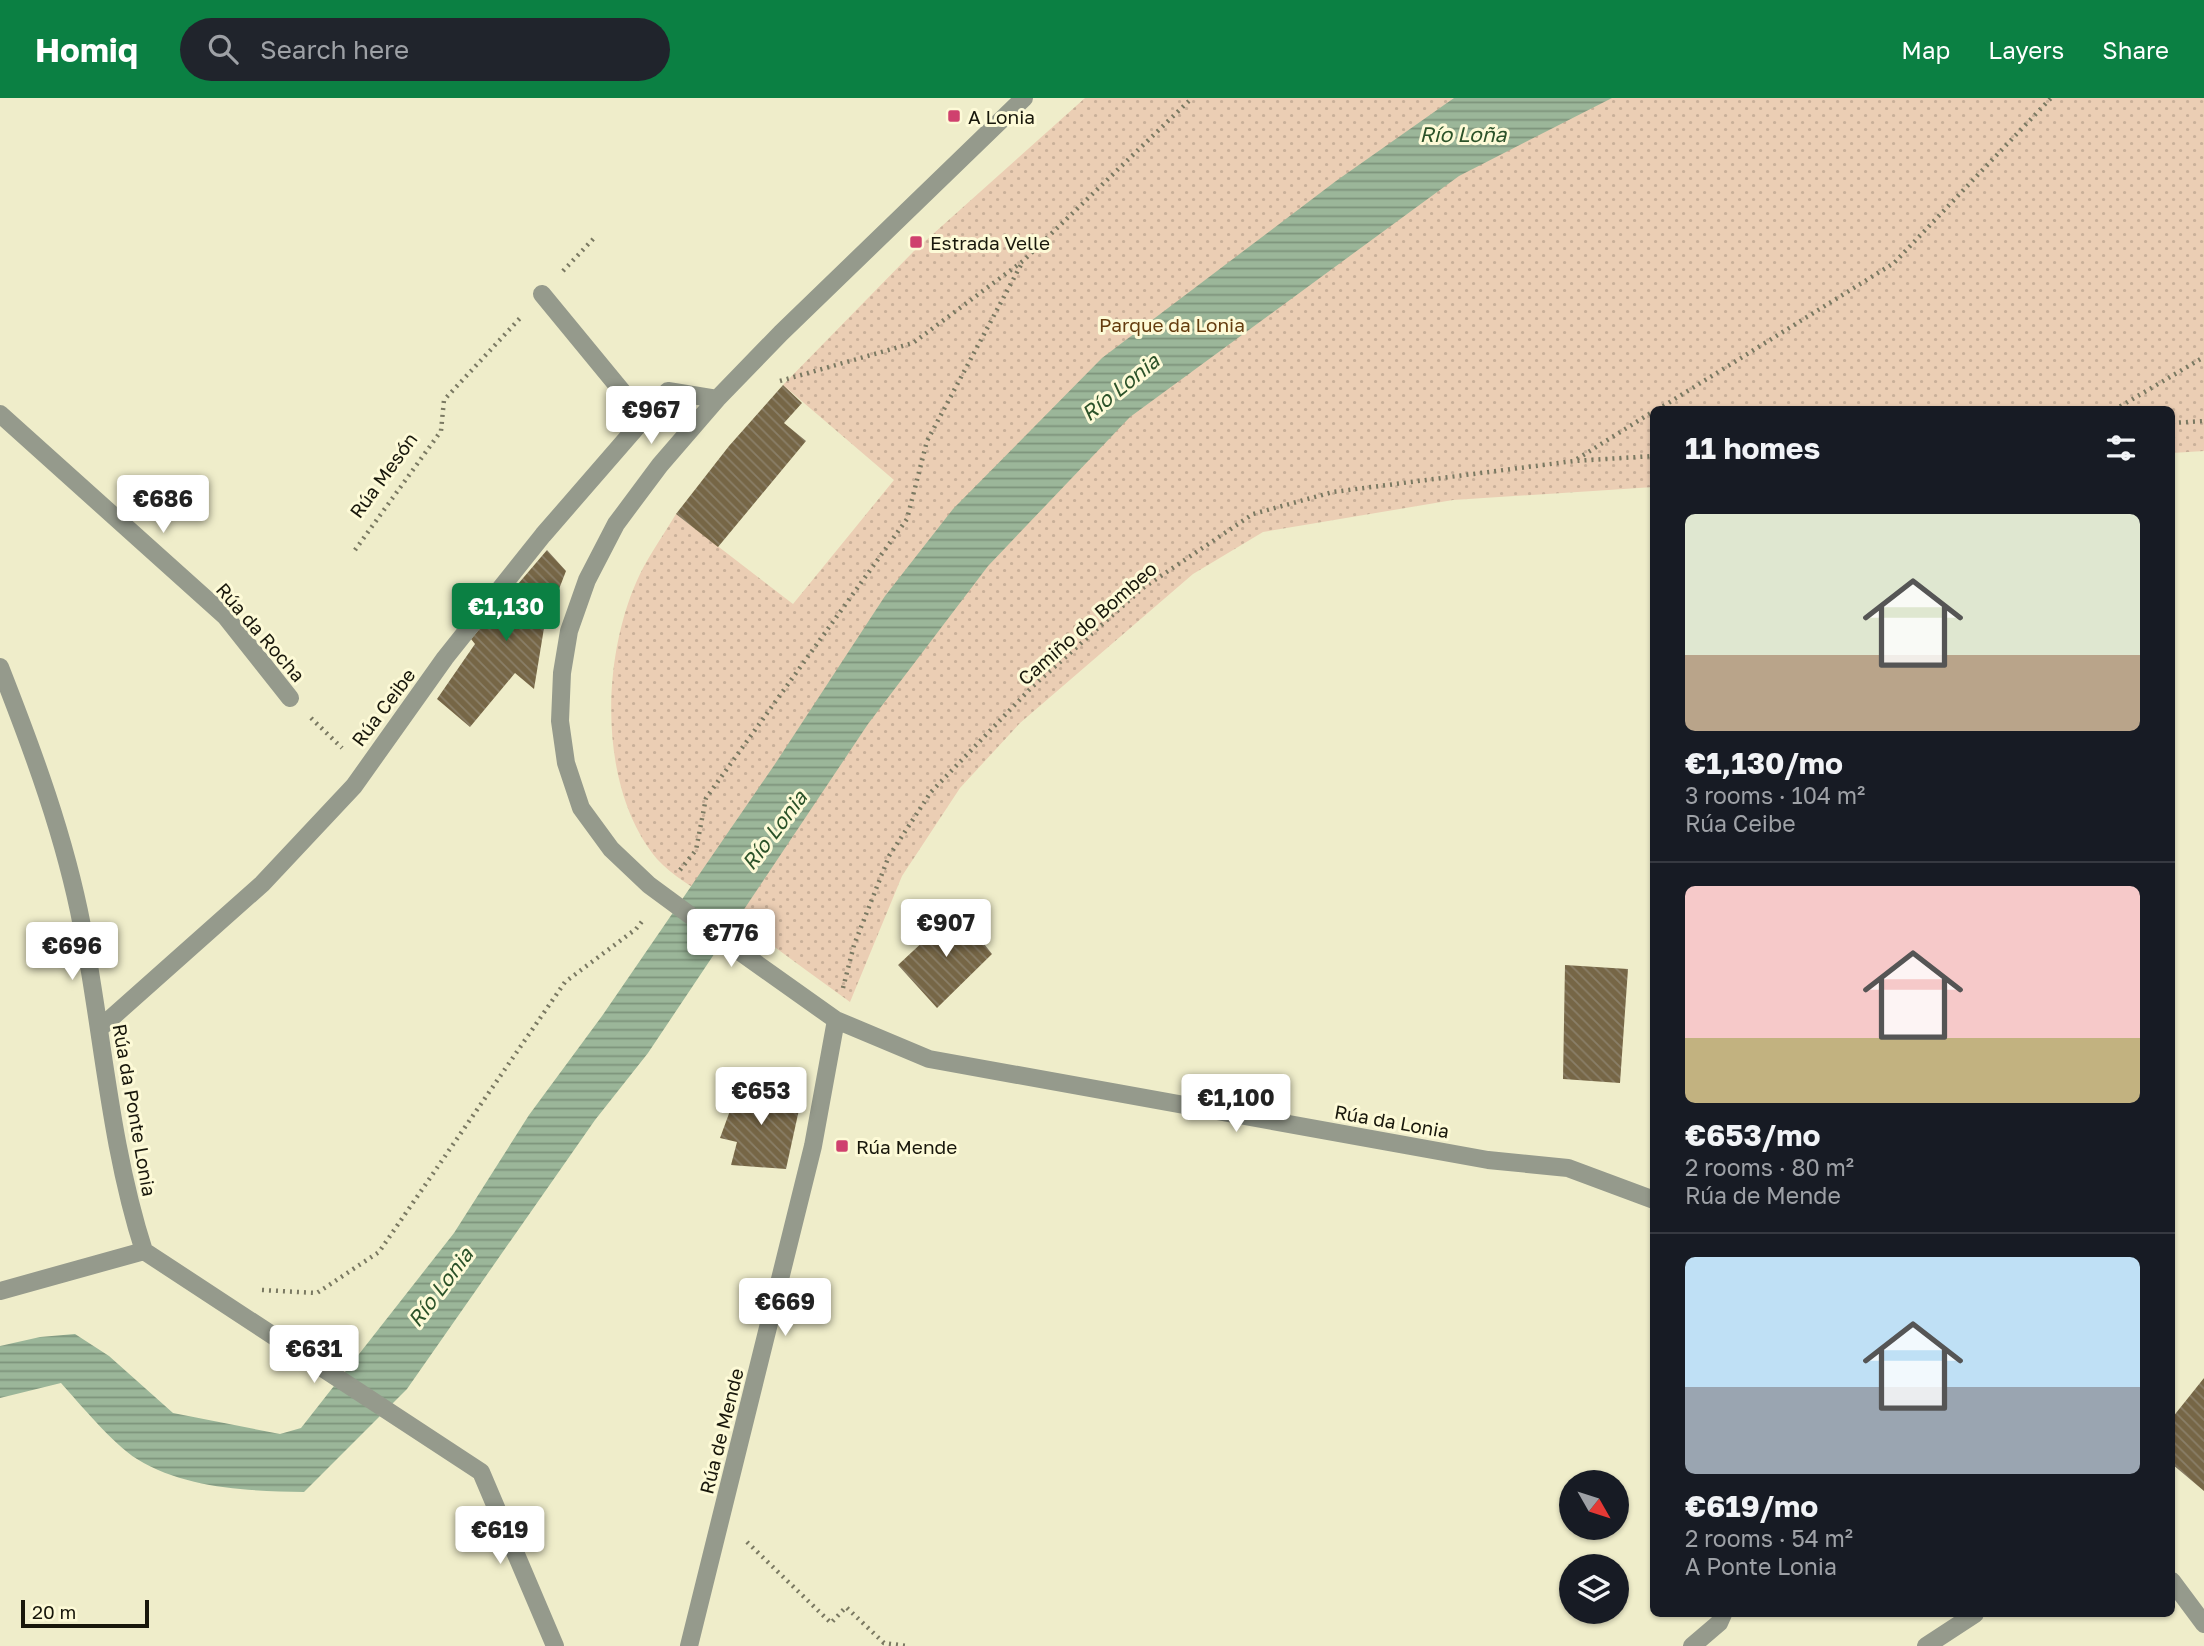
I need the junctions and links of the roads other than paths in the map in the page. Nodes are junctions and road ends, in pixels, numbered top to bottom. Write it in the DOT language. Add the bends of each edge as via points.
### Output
graph roads {
  1 [pos="1024,98"];
  2 [pos="542,294"];
  3 [pos="717,399"];
  4 [pos="0,414"];
  5 [pos="644,418"];
  6 [pos="0,667"];
  7 [pos="290,698"];
  8 [pos="836,1020"];
  9 [pos="100,1028"];
  10 [pos="1650,1199"];
  11 [pos="144,1251"];
  12 [pos="0,1291"];
  13 [pos="2175,1585"];
  14 [pos="1722,1617"];
  15 [pos="1970,1617"];
  16 [pos="2204,1625"];
  17 [pos="555,1646"];
  18 [pos="689,1646"];
  19 [pos="1692,1646"];
  20 [pos="1926,1646"];
  1 -- 3 [label="street, Rúa da Lonia"];
  2 -- 5 [label="street"];
  3 -- 5 [label="street, Rúa Ceibe" via="668,391"];
  3 -- 8 [label="street, Rúa da Lonia" via="616,524 587,580 569,631 562,673 566,763 581,808 611,849 649,885"];
  4 -- 7 [label="street, Rúa da Rocha" via="225,616"];
  5 -- 9 [label="street, Rúa Ceibe" via="527,555 363,768 354,786 262,884"];
  6 -- 9 [label="street, Rúa da Ponte Lonia" via="40,769 82,923"];
  8 -- 10 [label="street, Rúa da Lonia" via="929,1059 1488,1160 1568,1168"];
  8 -- 18 [label="street, Rúa de Mende" via="813,1146"];
  9 -- 11 [label="street, Rúa da Ponte Lonia" via="126,1193"];
  11 -- 12 [label="street"];
  11 -- 17 [label="street" via="481,1472"];
  13 -- 16 [label="street"];
  14 -- 19 [label="street"];
  15 -- 20 [label="street"];
}
